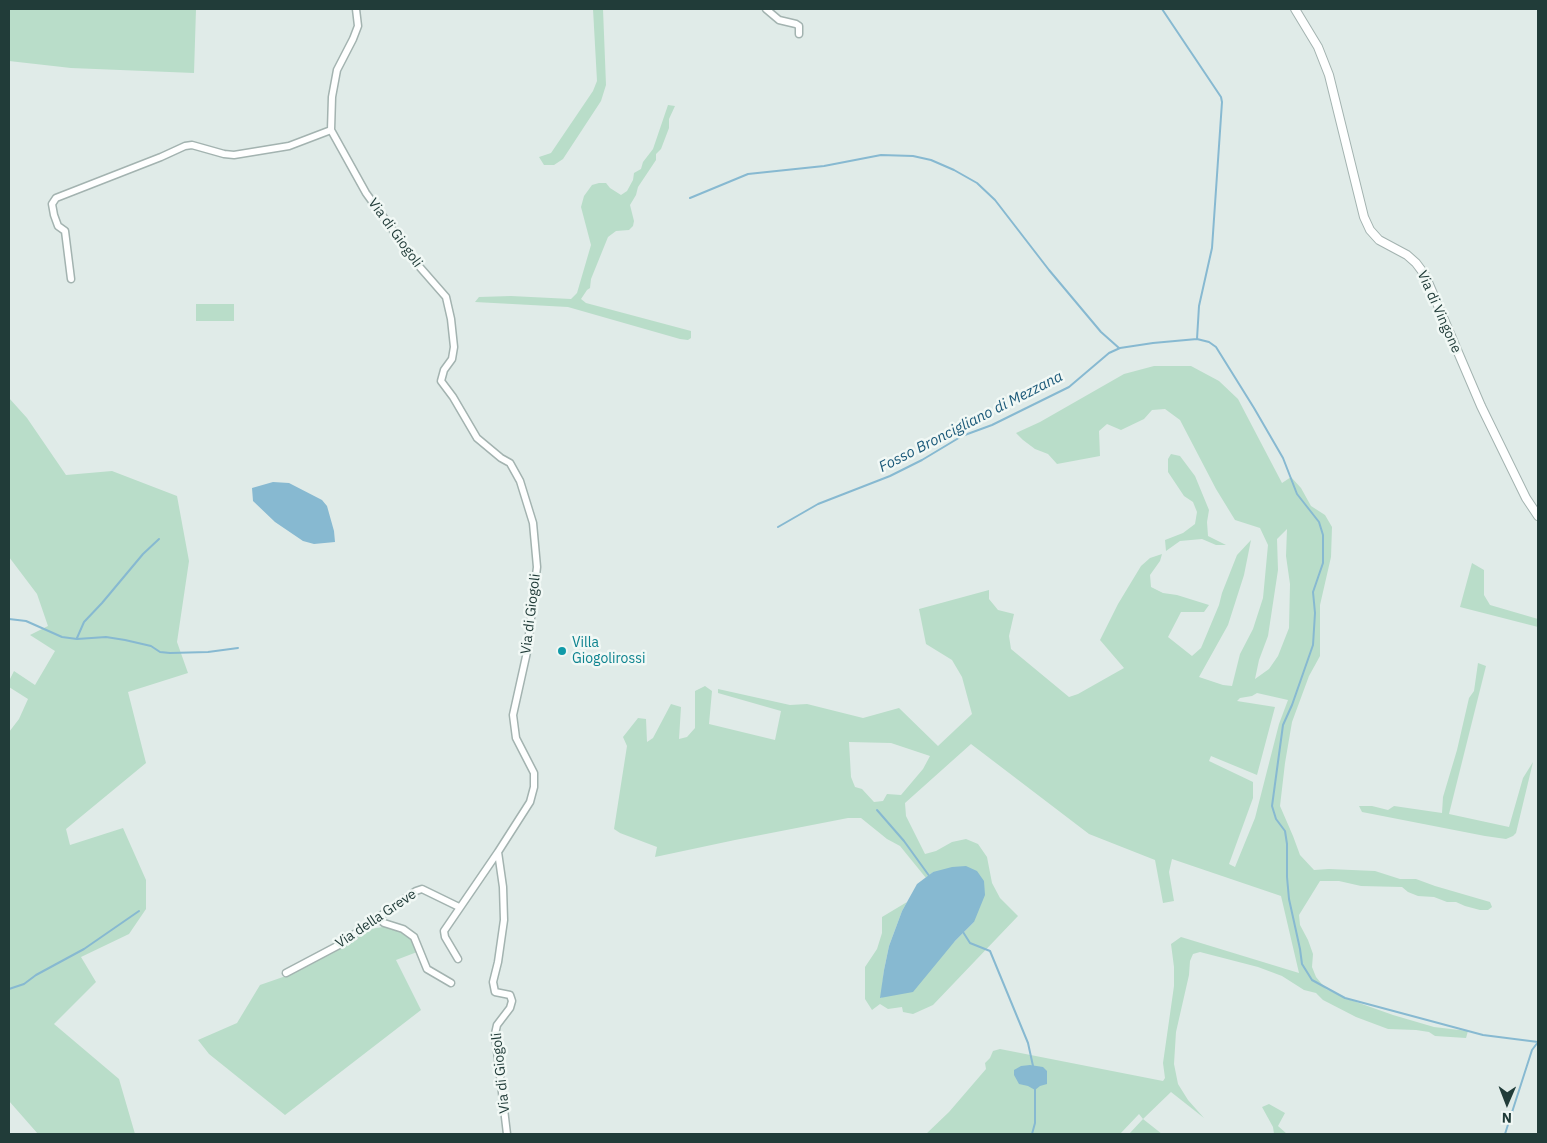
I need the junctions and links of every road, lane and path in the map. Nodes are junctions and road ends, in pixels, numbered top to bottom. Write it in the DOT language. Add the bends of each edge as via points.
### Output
graph roads {
  1 [pos="356,9"];
  2 [pos="766,9"];
  3 [pos="1295,9"];
  4 [pos="799,34"];
  5 [pos="331,130"];
  6 [pos="71,279"];
  7 [pos="1538,516"];
  8 [pos="498,852"];
  9 [pos="459,908"];
  10 [pos="377,918"];
  11 [pos="458,959"];
  12 [pos="286,973"];
  13 [pos="451,983"];
  14 [pos="508,1134"];
  1 -- 5 [label="street" via="358,26 337,70"];
  2 -- 4 [label="street" via="779,20 799,26"];
  3 -- 7 [label="street, Via di Vingone" via="1318,47 1329,75 1370,230 1379,240 1416,262 1425,275 1486,415"];
  5 -- 6 [label="street" via="289,146 234,155 185,146 56,198 52,204 58,226 65,231"];
  5 -- 8 [label="street, Via di Giogoli" via="366,193 418,266 446,297 454,347 441,381 478,438 510,463 520,481 533,523 537,568 527,652 513,715 516,738 534,773 534,787 530,802"];
  8 -- 9 [label="street"];
  8 -- 14 [label="street, Via di Giogoli" via="504,920 493,988 495,992 510,995 512,1001 495,1034"];
  9 -- 10 [label="street, Via della Greve" via="422,889"];
  9 -- 11 [label="street" via="444,931"];
  10 -- 12 [label="street, Via della Greve" via="339,945"];
  10 -- 13 [label="street" via="414,937 427,969"];
}
